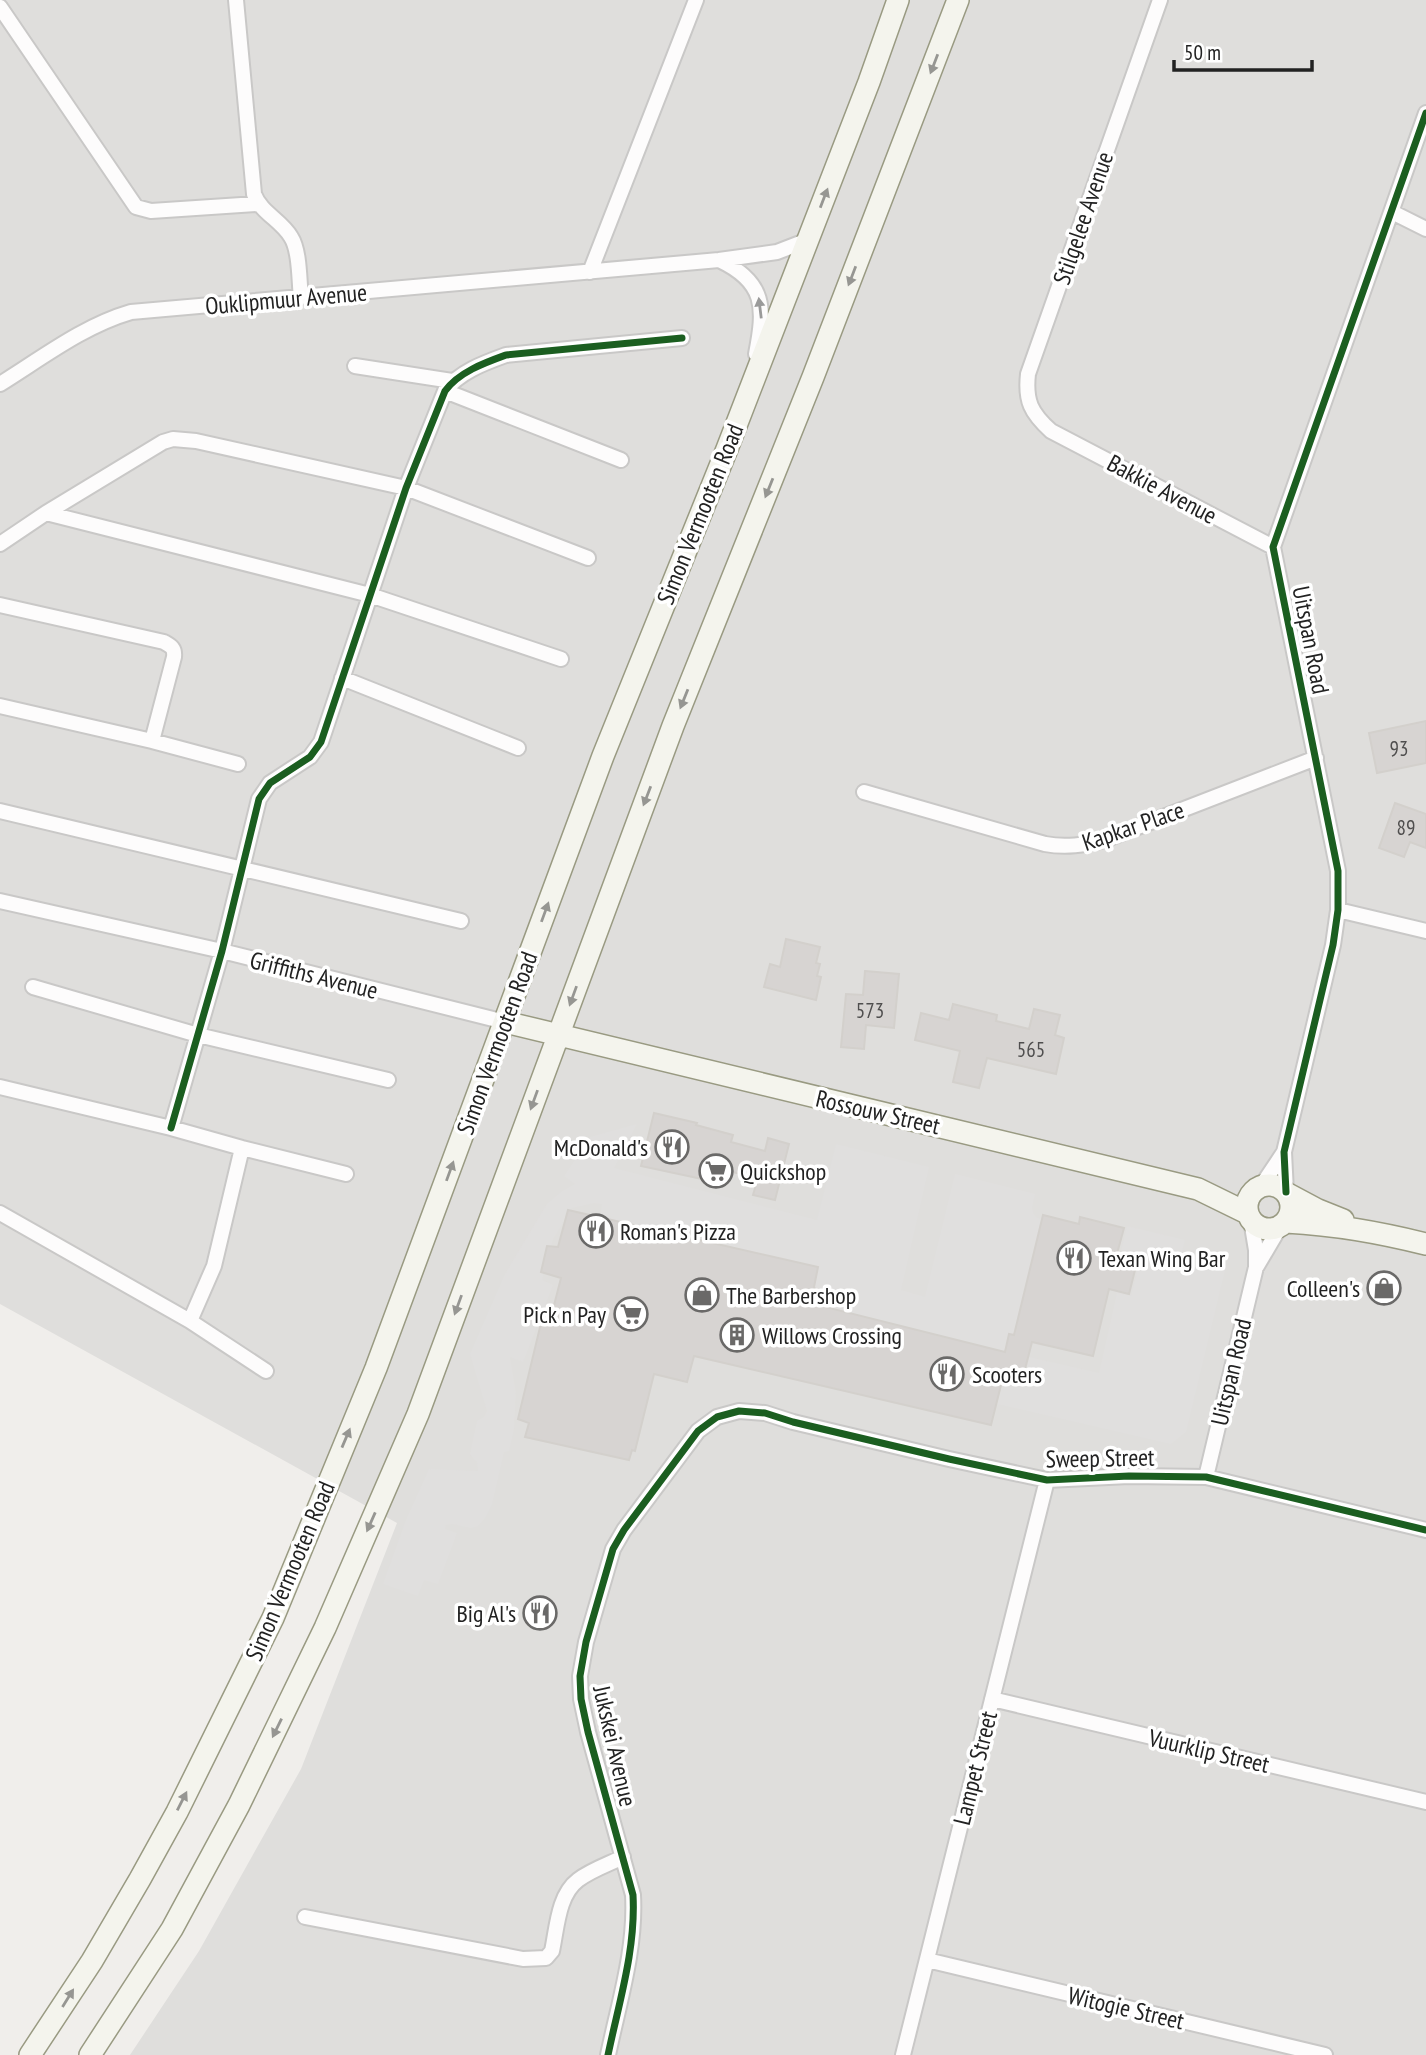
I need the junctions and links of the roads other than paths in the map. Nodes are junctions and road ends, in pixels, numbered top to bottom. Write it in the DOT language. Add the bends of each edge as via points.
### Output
graph roads {
  1 [pos="236,0"];
  2 [pos="696,0"];
  3 [pos="898,0"];
  4 [pos="958,0"];
  5 [pos="1160,0"];
  6 [pos="0,7"];
  7 [pos="1426,113"];
  8 [pos="257,204"];
  9 [pos="1392,212"];
  10 [pos="1426,229"];
  11 [pos="808,240"];
  12 [pos="719,260"];
  13 [pos="590,272"];
  14 [pos="301,298"];
  15 [pos="682,338"];
  16 [pos="355,366"];
  17 [pos="0,384"];
  18 [pos="449,386"];
  19 [pos="746,399"];
  20 [pos="1051,431"];
  21 [pos="621,460"];
  22 [pos="406,488"];
  23 [pos="46,513"];
  24 [pos="0,544"];
  25 [pos="1273,547"];
  26 [pos="588,558"];
  27 [pos="370,595"];
  28 [pos="0,605"];
  29 [pos="561,659"];
  30 [pos="342,678"];
  31 [pos="0,706"];
  32 [pos="152,741"];
  33 [pos="519,748"];
  34 [pos="1316,758"];
  35 [pos="239,764"];
  36 [pos="864,792"];
  37 [pos="0,811"];
  38 [pos="240,869"];
  39 [pos="0,901"];
  40 [pos="1338,910"];
  41 [pos="461,921"];
  42 [pos="1426,931"];
  43 [pos="222,951"];
  44 [pos="33,987"];
  45 [pos="505,1022"];
  46 [pos="198,1035"];
  47 [pos="558,1036"];
  48 [pos="388,1080"];
  49 [pos="0,1087"];
  50 [pos="171,1128"];
  51 [pos="242,1148"];
  52 [pos="1284,1152"];
  53 [pos="346,1174"];
  54 [pos="1261,1186"];
  55 [pos="1198,1189"];
  56 [pos="1287,1193"];
  57 [pos="0,1213"];
  58 [pos="1249,1217"];
  59 [pos="1283,1224"];
  60 [pos="1369,1230"];
  61 [pos="1426,1244"];
  62 [pos="1256,1267"];
  63 [pos="190,1321"];
  64 [pos="266,1371"];
  65 [pos="698,1431"];
  66 [pos="1206,1477"];
  67 [pos="1047,1480"];
  68 [pos="1426,1530"];
  69 [pos="992,1699"];
  70 [pos="1426,1802"];
  71 [pos="623,1857"];
  72 [pos="305,1917"];
  73 [pos="927,1960"];
  74 [pos="30,2055"];
  75 [pos="90,2055"];
  76 [pos="608,2055"];
  77 [pos="903,2055"];
  78 [pos="1325,2055"];
  1 -- 8 [label="street"];
  2 -- 13 [label="street"];
  11 -- 3 [label="main road, Simon Vermooten Road, one-way"];
  4 -- 47 [label="main road, one-way" via="673,726"];
  5 -- 20 [label="street, Stilgelee Avenue" via="1028,374 1029,402 1036,418"];
  6 -- 8 [label="street" via="136,207 151,211"];
  7 -- 9 [label="street"];
  8 -- 14 [label="street" via="292,238"];
  9 -- 10 [label="street"];
  9 -- 25 [label="street"];
  11 -- 12 [label="street, Ouklipmuur Avenue" via="777,252"];
  11 -- 19 [label="main road, Simon Vermooten Road"];
  12 -- 13 [label="street, Ouklipmuur Avenue"];
  19 -- 12 [label="street, one-way" via="762,325 758,295 752,282"];
  13 -- 14 [label="street, Ouklipmuur Avenue"];
  14 -- 17 [label="street, Ouklipmuur Avenue" via="131,312 82,332"];
  15 -- 18 [label="street" via="506,355"];
  16 -- 18 [label="street"];
  18 -- 21 [label="street"];
  18 -- 22 [label="street"];
  45 -- 19 [label="main road, Simon Vermooten Road, one-way" via="603,756"];
  20 -- 25 [label="street, Bakkie Avenue"];
  22 -- 23 [label="street" via="173,439"];
  22 -- 26 [label="street"];
  22 -- 27 [label="street"];
  23 -- 24 [label="street"];
  23 -- 27 [label="street"];
  25 -- 34 [label="street, Uitspan Road"];
  27 -- 29 [label="street"];
  27 -- 30 [label="street"];
  28 -- 32 [label="street" via="172,646 174,657"];
  30 -- 33 [label="street"];
  30 -- 38 [label="street" via="321,741 310,757 270,783 258,799"];
  31 -- 32 [label="street"];
  32 -- 35 [label="street"];
  34 -- 36 [label="street, Kapkar Place" via="1080,846 1045,845"];
  34 -- 40 [label="street, Uitspan Road" via="1338,871"];
  37 -- 38 [label="street"];
  38 -- 41 [label="street"];
  38 -- 43 [label="street"];
  39 -- 43 [label="street, Griffiths Avenue"];
  40 -- 42 [label="street"];
  40 -- 52 [label="street, Uitspan Road"];
  43 -- 45 [label="street, Griffiths Avenue"];
  43 -- 46 [label="street"];
  44 -- 46 [label="street"];
  45 -- 47 [label="main road, Rossouw Street"];
  74 -- 45 [label="main road, Simon Vermooten Road, one-way" via="140,1879 273,1618 376,1368"];
  46 -- 48 [label="street"];
  46 -- 50 [label="street"];
  47 -- 55 [label="main road, Rossouw Street"];
  47 -- 75 [label="main road, one-way" via="418,1414 324,1628 206,1868"];
  49 -- 50 [label="street"];
  50 -- 51 [label="street"];
  51 -- 53 [label="street"];
  51 -- 63 [label="street" via="214,1266"];
  52 -- 54 [label="street, Uitspan Road"];
  52 -- 56 [label="street, Uitspan Road"];
  54 -- 55 [label="main road, Rossouw Street"];
  54 -- 56 [label="main road" via="1275,1185"];
  54 -- 58 [label="main road" via="1250,1194"];
  55 -- 58 [label="main road, Rossouw Street"];
  56 -- 59 [label="main road" via="1292,1209"];
  56 -- 60 [label="main road"];
  57 -- 63 [label="street"];
  58 -- 59 [label="main road" via="1261,1228"];
  58 -- 62 [label="street, Uitspan Road"];
  59 -- 60 [label="main road"];
  59 -- 62 [label="street, Uitspan Road"];
  60 -- 61 [label="main road"];
  62 -- 66 [label="street, Uitspan Road"];
  63 -- 64 [label="street"];
  65 -- 67 [label="street, Sweep Street" via="717,1417 739,1411 765,1413"];
  65 -- 71 [label="street, Jukskei Avenue" via="613,1549 580,1676 588,1732"];
  66 -- 67 [label="street, Sweep Street"];
  66 -- 68 [label="street, Sweep Street"];
  67 -- 69 [label="street, Lampet Street"];
  69 -- 70 [label="street, Vuurklip Street"];
  69 -- 73 [label="street, Lampet Street"];
  71 -- 72 [label="street" via="580,1878 568,1890 552,1951 546,1958 523,1959"];
  71 -- 76 [label="street, Jukskei Avenue" via="633,1895 634,1922"];
  73 -- 77 [label="street, Lampet Street"];
  73 -- 78 [label="street, Witogie Street"];
}
